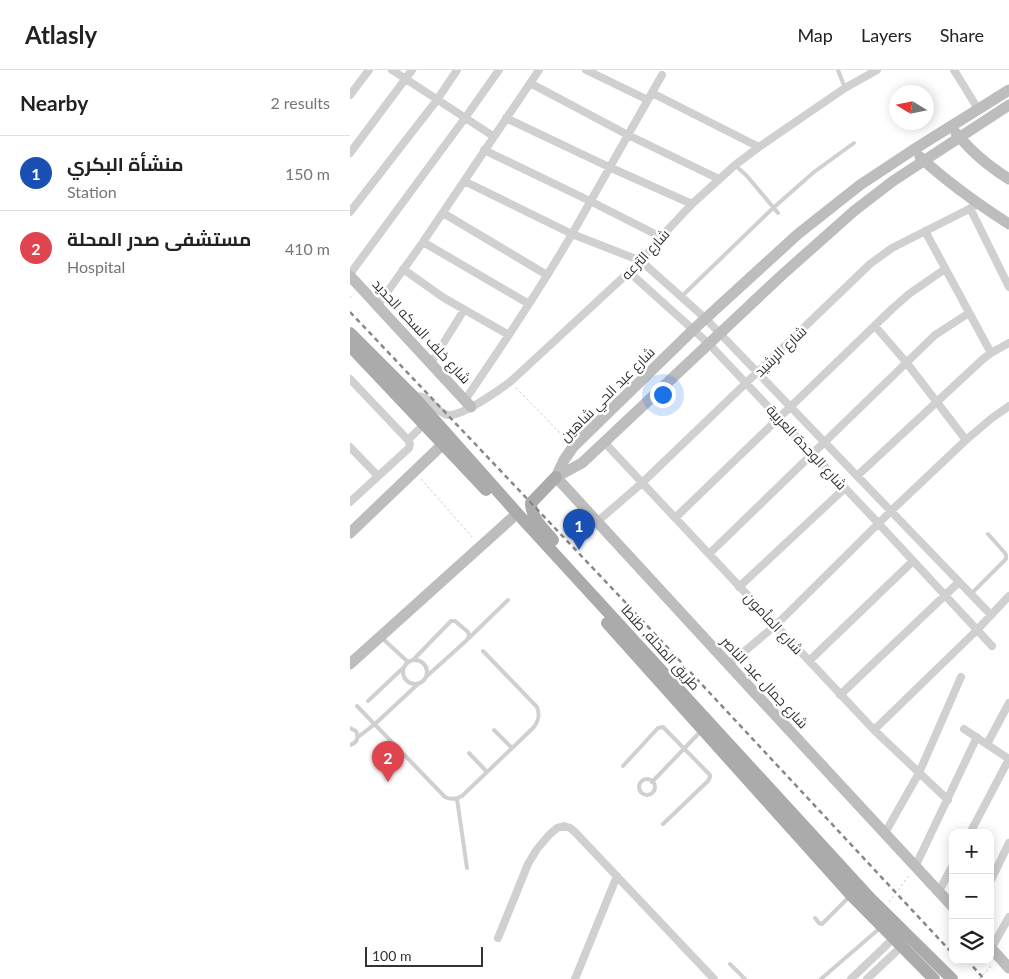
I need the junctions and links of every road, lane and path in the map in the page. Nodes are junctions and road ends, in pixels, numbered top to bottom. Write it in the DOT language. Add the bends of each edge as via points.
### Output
graph roads {
  1 [pos="369,70"];
  2 [pos="392,70"];
  3 [pos="412,70"];
  4 [pos="457,70"];
  5 [pos="499,70"];
  6 [pos="539,70"];
  7 [pos="586,70"];
  8 [pos="838,70"];
  9 [pos="877,70"];
  10 [pos="954,70"];
  11 [pos="866,73"];
  12 [pos="662,75"];
  13 [pos="406,80"];
  14 [pos="530,83"];
  15 [pos="845,88"];
  16 [pos="1009,90"];
  17 [pos="350,95"];
  18 [pos="650,97"];
  19 [pos="437,100"];
  20 [pos="978,109"];
  21 [pos="1007,110"];
  22 [pos="465,118"];
  23 [pos="506,118"];
  24 [pos="951,127"];
  25 [pos="628,135"];
  26 [pos="493,136"];
  27 [pos="960,138"];
  28 [pos="854,143"];
  29 [pos="759,147"];
  30 [pos="484,150"];
  31 [pos="913,150"];
  32 [pos="350,154"];
  33 [pos="924,161"];
  34 [pos="736,165"];
  35 [pos="609,167"];
  36 [pos="719,179"];
  37 [pos="1009,179"];
  38 [pos="464,181"];
  39 [pos="590,201"];
  40 [pos="692,204"];
  41 [pos="974,206"];
  42 [pos="774,208"];
  43 [pos="350,212"];
  44 [pos="443,213"];
  45 [pos="778,213"];
  46 [pos="1009,224"];
  47 [pos="925,231"];
  48 [pos="572,234"];
  49 [pos="661,238"];
  50 [pos="423,242"];
  51 [pos="641,261"];
  52 [pos="945,268"];
  53 [pos="403,269"];
  54 [pos="629,272"];
  55 [pos="548,274"];
  56 [pos="350,275"];
  57 [pos="1009,287"];
  58 [pos="681,297"];
  59 [pos="529,304"];
  60 [pos="378,306"];
  61 [pos="464,310"];
  62 [pos="969,313"];
  63 [pos="705,318"];
  64 [pos="875,326"];
  65 [pos="694,330"];
  66 [pos="350,333"];
  67 [pos="720,333"];
  68 [pos="509,335"];
  69 [pos="1009,343"];
  70 [pos="709,344"];
  71 [pos="350,346"];
  72 [pos="991,353"];
  73 [pos="906,362"];
  74 [pos="431,363"];
  75 [pos="757,372"];
  76 [pos="350,378"];
  77 [pos="510,382"];
  78 [pos="746,383"];
  79 [pos="414,397"];
  80 [pos="937,401"];
  81 [pos="468,403"];
  82 [pos="1009,406"];
  83 [pos="791,407"];
  84 [pos="780,418"];
  85 [pos="424,424"];
  86 [pos="408,440"];
  87 [pos="966,440"];
  88 [pos="604,442"];
  89 [pos="824,442"];
  90 [pos="443,444"];
  91 [pos="350,446"];
  92 [pos="573,447"];
  93 [pos="812,453"];
  94 [pos="414,472"];
  95 [pos="378,476"];
  96 [pos="857,476"];
  97 [pos="556,477"];
  98 [pos="642,483"];
  99 [pos="845,488"];
  100 [pos="350,502"];
  101 [pos="891,511"];
  102 [pos="512,518"];
  103 [pos="675,518"];
  104 [pos="598,521"];
  105 [pos="879,524"];
  106 [pos="350,533"];
  107 [pos="988,534"];
  108 [pos="480,547"];
  109 [pos="709,554"];
  110 [pos="562,561"];
  111 [pos="913,561"];
  112 [pos="959,582"];
  113 [pos="740,587"];
  114 [pos="971,594"];
  115 [pos="945,596"];
  116 [pos="1009,596"];
  117 [pos="508,600"];
  118 [pos="991,615"];
  119 [pos="776,626"];
  120 [pos="977,630"];
  121 [pos="380,636"];
  122 [pos="469,638"];
  123 [pos="992,646"];
  124 [pos="483,651"];
  125 [pos="413,660"];
  126 [pos="808,661"];
  127 [pos="408,662"];
  128 [pos="350,664"];
  129 [pos="728,665"];
  130 [pos="404,668"];
  131 [pos="427,676"];
  132 [pos="960,677"];
  133 [pos="418,684"];
  134 [pos="840,694"];
  135 [pos="368,701"];
  136 [pos="1009,703"];
  137 [pos="356,706"];
  138 [pos="375,724"];
  139 [pos="350,728"];
  140 [pos="964,729"];
  141 [pos="494,730"];
  142 [pos="703,730"];
  143 [pos="874,730"];
  144 [pos="358,738"];
  145 [pos="976,738"];
  146 [pos="987,744"];
  147 [pos="350,745"];
  148 [pos="512,748"];
  149 [pos="684,748"];
  150 [pos="469,752"];
  151 [pos="1009,759"];
  152 [pos="623,766"];
  153 [pos="486,772"];
  154 [pos="919,773"];
  155 [pos="652,782"];
  156 [pos="457,799"];
  157 [pos="948,800"];
  158 [pos="663,824"];
  159 [pos="972,829"];
  160 [pos="885,834"];
  161 [pos="1009,843"];
  162 [pos="915,867"];
  163 [pos="467,868"];
  164 [pos="949,872"];
  165 [pos="994,874"];
  166 [pos="617,876"];
  167 [pos="939,891"];
  168 [pos="851,895"];
  169 [pos="949,902"];
  170 [pos="882,911"];
  171 [pos="1009,917"];
  172 [pos="815,918"];
  173 [pos="882,926"];
  174 [pos="498,938"];
  175 [pos="898,942"];
  176 [pos="994,951"];
  177 [pos="730,964"];
  178 [pos="987,964"];
  179 [pos="1009,968"];
  180 [pos="575,979"];
  181 [pos="714,979"];
  182 [pos="745,979"];
  183 [pos="821,979"];
  184 [pos="851,979"];
  185 [pos="867,979"];
  186 [pos="934,979"];
  187 [pos="952,979"];
  188 [pos="979,979"];
  1 -- 17 [label="street"];
  2 -- 13 [label="street"];
  3 -- 13 [label="street"];
  4 -- 19 [label="street"];
  5 -- 22 [label="street"];
  6 -- 14 [label="street"];
  7 -- 18 [label="street"];
  8 -- 15 [label="lane"];
  9 -- 11 [label="street, شارع الترعه"];
  10 -- 20 [label="street"];
  11 -- 15 [label="street, شارع الترعه"];
  12 -- 18 [label="street"];
  13 -- 19 [label="street"];
  13 -- 32 [label="street"];
  14 -- 23 [label="street"];
  14 -- 25 [label="street"];
  15 -- 29 [label="street, شارع الترعه"];
  16 -- 20 [label="street, شارع عبد الحي شاهين"];
  18 -- 25 [label="street"];
  18 -- 29 [label="street"];
  19 -- 22 [label="street"];
  19 -- 43 [label="street"];
  20 -- 24 [label="street, شارع عبد الحي شاهين"];
  21 -- 27 [label="street"];
  22 -- 26 [label="street"];
  22 -- 56 [label="street"];
  23 -- 26 [label="street"];
  23 -- 35 [label="street"];
  24 -- 27 [label="street"];
  24 -- 31 [label="street, شارع عبد الحي شاهين"];
  25 -- 35 [label="street"];
  25 -- 36 [label="street"];
  26 -- 30 [label="street"];
  27 -- 33 [label="street"];
  27 -- 37 [label="street" via="982,160"];
  28 -- 42 [label="lane" via="814,172"];
  29 -- 34 [label="street, شارع الترعه"];
  30 -- 38 [label="street"];
  30 -- 39 [label="street"];
  31 -- 33 [label="street"];
  31 -- 63 [label="street, شارع عبد الحي شاهين" via="860,185 798,234"];
  33 -- 41 [label="street"];
  33 -- 67 [label="street" via="854,211"];
  34 -- 36 [label="street, شارع الترعه"];
  34 -- 42 [label="lane"];
  35 -- 39 [label="street"];
  35 -- 40 [label="street"];
  36 -- 40 [label="street, شارع الترعه"];
  38 -- 44 [label="street"];
  38 -- 48 [label="street"];
  39 -- 48 [label="street"];
  39 -- 49 [label="street"];
  40 -- 49 [label="street, شارع الترعه"];
  41 -- 46 [label="street"];
  41 -- 47 [label="street, شارع الرشيد"];
  41 -- 57 [label="street"];
  42 -- 45 [label="lane"];
  42 -- 58 [label="lane"];
  44 -- 50 [label="street"];
  44 -- 55 [label="street"];
  47 -- 52 [label="street"];
  47 -- 75 [label="street, شارع الرشيد" via="870,264"];
  48 -- 51 [label="street"];
  48 -- 55 [label="street"];
  49 -- 51 [label="street, شارع الترعه"];
  50 -- 53 [label="street"];
  50 -- 59 [label="street"];
  51 -- 54 [label="street, شارع الترعه"];
  51 -- 58 [label="street, شارع الوحدة العربية"];
  52 -- 62 [label="street"];
  52 -- 64 [label="street" via="909,294"];
  53 -- 60 [label="street"];
  53 -- 61 [label="street"];
  54 -- 65 [label="street, شارع الوحدة العربية"];
  54 -- 77 [label="street, شارع الترعه"];
  55 -- 59 [label="street"];
  56 -- 60 [label="street, شارع خلف السكه الحديد"];
  58 -- 63 [label="street, شارع الوحدة العربية"];
  59 -- 68 [label="street"];
  60 -- 74 [label="street, شارع خلف السكه الحديد"];
  61 -- 68 [label="street"];
  61 -- 74 [label="street"];
  62 -- 72 [label="street"];
  62 -- 73 [label="street" via="935,335"];
  63 -- 65 [label="street, شارع عبد الحي شاهين"];
  63 -- 67 [label="street, شارع الوحدة العربية"];
  64 -- 73 [label="street"];
  64 -- 83 [label="street"];
  65 -- 70 [label="street, شارع الوحدة العربية"];
  65 -- 92 [label="street, شارع عبد الحي شاهين"];
  66 -- 79 [label="main road, طريق المحله, طنطا"];
  67 -- 70 [label="street"];
  67 -- 75 [label="street, شارع الوحدة العربية"];
  68 -- 81 [label="street"];
  69 -- 72 [label="street"];
  70 -- 78 [label="street, شارع الوحدة العربية"];
  70 -- 88 [label="street"];
  71 -- 85 [label="main road, طريق المحله, طنطا"];
  72 -- 80 [label="street"];
  73 -- 80 [label="street"];
  73 -- 89 [label="street"];
  74 -- 81 [label="street, شارع خلف السكه الحديد"];
  75 -- 78 [label="street, شارع الرشيد"];
  75 -- 83 [label="street, شارع الوحدة العربية"];
  76 -- 86 [label="street"];
  77 -- 81 [label="street, شارع الترعه" via="490,397"];
  77 -- 92 [label="path"];
  78 -- 84 [label="street, شارع الوحدة العربية"];
  78 -- 98 [label="street, شارع الرشيد"];
  79 -- 81 [label="street, شارع الترعه" via="425,398 448,415 455,414"];
  79 -- 110 [label="main road, طريق المحله, طنطا"];
  80 -- 87 [label="street"];
  80 -- 96 [label="street"];
  82 -- 87 [label="street"];
  83 -- 84 [label="street"];
  83 -- 89 [label="street, شارع الوحدة العربية"];
  84 -- 93 [label="street, شارع الوحدة العربية"];
  84 -- 103 [label="street"];
  85 -- 86 [label="street"];
  85 -- 90 [label="main road, طريق المحله, طنطا"];
  86 -- 95 [label="street" via="409,448"];
  87 -- 101 [label="street"];
  88 -- 97 [label="street" via="582,463"];
  88 -- 98 [label="street, شارع المأمون"];
  89 -- 93 [label="street"];
  89 -- 96 [label="street, شارع الوحدة العربية"];
  90 -- 94 [label="street"];
  90 -- 102 [label="main road, طريق المحله, طنطا"];
  91 -- 95 [label="street"];
  92 -- 97 [label="street, شارع عبد الحي شاهين"];
  93 -- 99 [label="street, شارع الوحدة العربية"];
  93 -- 109 [label="street"];
  94 -- 106 [label="street"];
  94 -- 108 [label="path"];
  95 -- 100 [label="street"];
  96 -- 101 [label="street, شارع الوحدة العربية"];
  97 -- 104 [label="street, شارع جمال عبد الناصر"];
  97 -- 110 [label="main road" via="531,503 531,509 562,552"];
  98 -- 103 [label="street, شارع المأمون"];
  98 -- 104 [label="street, شارع الرشيد"];
  99 -- 105 [label="street, شارع الوحدة العربية"];
  99 -- 113 [label="street"];
  101 -- 105 [label="street"];
  101 -- 112 [label="street, شارع الوحدة العربية"];
  102 -- 108 [label="street"];
  102 -- 142 [label="main road, طريق المحله, طنطا"];
  103 -- 109 [label="street, شارع المأمون"];
  104 -- 129 [label="street, شارع جمال عبد الناصر"];
  105 -- 111 [label="street, شارع الوحدة العربية"];
  105 -- 119 [label="street"];
  107 -- 114 [label="lane" via="1005,553 1006,559"];
  108 -- 121 [label="street"];
  109 -- 113 [label="street, شارع المأمون"];
  110 -- 170 [label="main road, طريق المحله, طنطا"];
  111 -- 115 [label="street, شارع الوحدة العربية"];
  111 -- 126 [label="street"];
  112 -- 114 [label="street, شارع الوحدة العربية"];
  112 -- 115 [label="street"];
  113 -- 119 [label="street, شارع المأمون"];
  114 -- 118 [label="street, شارع الوحدة العربية"];
  115 -- 120 [label="street, شارع الوحدة العربية"];
  115 -- 134 [label="street"];
  116 -- 118 [label="street"];
  117 -- 122 [label="lane"];
  118 -- 120 [label="street"];
  119 -- 126 [label="street, شارع المأمون"];
  119 -- 129 [label="street"];
  120 -- 123 [label="street, شارع الوحدة العربية"];
  120 -- 143 [label="street"];
  121 -- 127 [label="lane"];
  121 -- 128 [label="street"];
  122 -- 125 [label="lane" via="468,632 451,621"];
  122 -- 131 [label="lane"];
  124 -- 148 [label="lane" via="539,712 536,725"];
  125 -- 127 [label="lane"];
  125 -- 131 [label="lane" via="425,664"];
  126 -- 134 [label="street, شارع المأمون"];
  127 -- 130 [label="lane"];
  129 -- 160 [label="street, شارع جمال عبد الناصر"];
  130 -- 133 [label="lane" via="406,680"];
  130 -- 135 [label="lane"];
  131 -- 133 [label="lane"];
  132 -- 154 [label="street"];
  133 -- 138 [label="lane"];
  134 -- 143 [label="street, شارع المأمون"];
  136 -- 146 [label="street"];
  137 -- 138 [label="lane"];
  138 -- 144 [label="lane"];
  138 -- 156 [label="lane" via="445,797"];
  139 -- 144 [label="lane" via="356,731"];
  140 -- 145 [label="street"];
  141 -- 148 [label="lane"];
  142 -- 149 [label="lane"];
  142 -- 168 [label="main road, طريق المحله, طنطا"];
  143 -- 154 [label="street, شارع المأمون"];
  144 -- 147 [label="lane"];
  145 -- 146 [label="street"];
  145 -- 157 [label="street"];
  146 -- 151 [label="street"];
  148 -- 153 [label="lane"];
  149 -- 152 [label="lane" via="661,727"];
  149 -- 155 [label="lane"];
  149 -- 158 [label="lane" via="710,779"];
  150 -- 153 [label="lane"];
  151 -- 159 [label="street"];
  153 -- 156 [label="lane"];
  154 -- 157 [label="street, شارع المأمون"];
  154 -- 160 [label="street"];
  155 -- 155 [label="lane" via="647,779 641,781 641,792 646,795 652,792"];
  156 -- 163 [label="lane"];
  157 -- 162 [label="street"];
  160 -- 162 [label="street, شارع جمال عبد الناصر"];
  161 -- 165 [label="street"];
  162 -- 167 [label="street, شارع جمال عبد الناصر"];
  162 -- 170 [label="path"];
  164 -- 167 [label="street"];
  166 -- 174 [label="street" via="574,831 564,826 557,828 532,856"];
  166 -- 180 [label="street"];
  166 -- 181 [label="street"];
  167 -- 169 [label="street, شارع جمال عبد الناصر"];
  168 -- 172 [label="lane" via="823,923"];
  168 -- 173 [label="main road, طريق المحله, طنطا"];
  170 -- 187 [label="main road, طريق المحله, طنطا"];
  171 -- 176 [label="street"];
  173 -- 175 [label="main road, طريق المحله, طنطا"];
  173 -- 183 [label="lane"];
  175 -- 184 [label="street"];
  175 -- 185 [label="street"];
  175 -- 186 [label="main road, طريق المحله, طنطا"];
  176 -- 179 [label="street"];
  177 -- 182 [label="lane"];
  178 -- 188 [label="path"];
}
